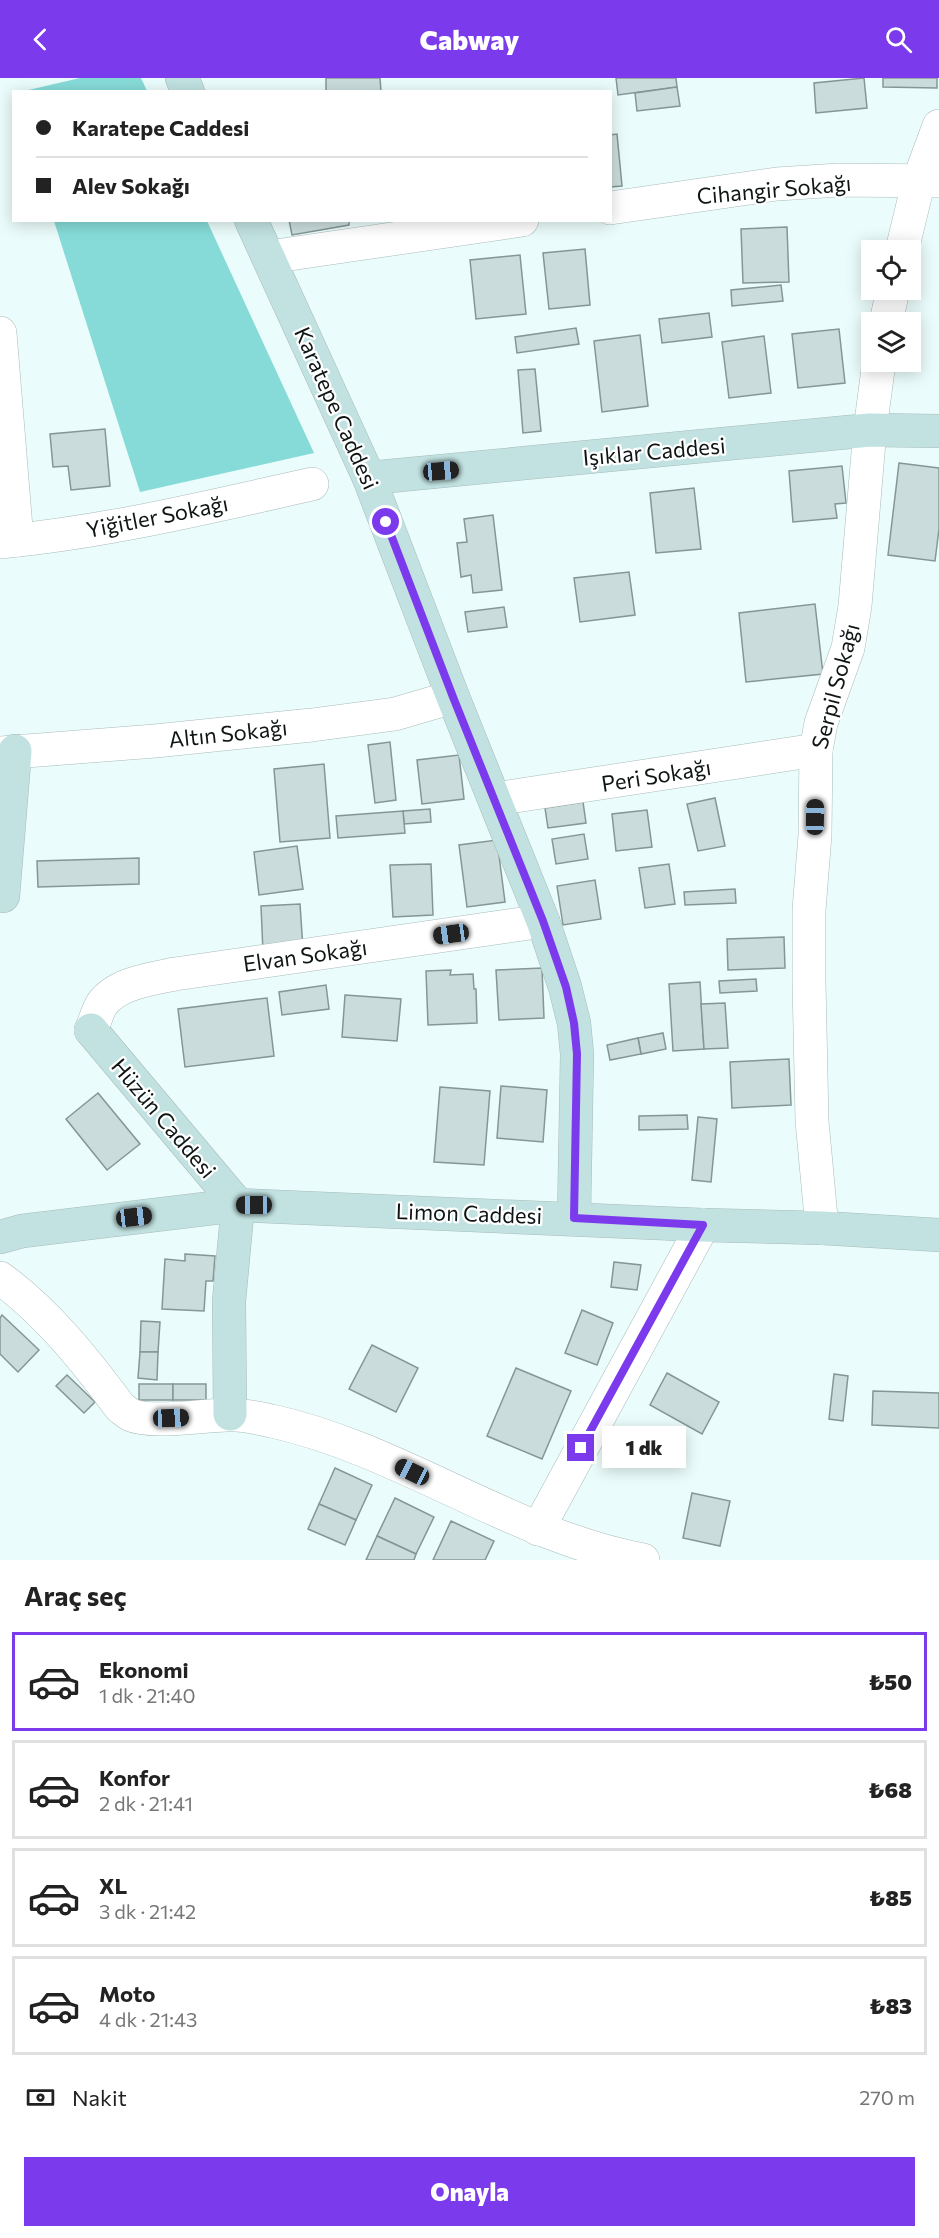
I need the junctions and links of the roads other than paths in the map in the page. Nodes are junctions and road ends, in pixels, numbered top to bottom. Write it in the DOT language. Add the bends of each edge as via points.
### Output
graph roads {
  1 [pos="939,126"];
  2 [pos="929,180"];
  3 [pos="612,208"];
  4 [pos="252,222"];
  5 [pos="508,222"];
  6 [pos="906,240"];
  7 [pos="268,257"];
  8 [pos="0,333"];
  9 [pos="878,372"];
  10 [pos="870,430"];
  11 [pos="939,431"];
  12 [pos="369,478"];
  13 [pos="312,484"];
  14 [pos="8,541"];
  15 [pos="453,697"];
  16 [pos="816,750"];
  17 [pos="8,752"];
  18 [pos="495,799"];
  19 [pos="3,896"];
  20 [pos="543,921"];
  21 [pos="91,1030"];
  22 [pos="238,1205"];
  23 [pos="574,1218"];
  24 [pos="703,1225"];
  25 [pos="822,1228"];
  26 [pos="939,1234"];
  27 [pos="0,1237"];
  28 [pos="0,1278"];
  29 [pos="230,1414"];
  30 [pos="538,1529"];
  31 [pos="643,1560"];
  1 -- 2 [label="street"];
  2 -- 3 [label="street, Cihangir Sokağı" via="777,184"];
  2 -- 6 [label="street"];
  4 -- 7 [label="street, Karatepe Caddesi"];
  5 -- 7 [label="street"];
  7 -- 12 [label="street, Karatepe Caddesi"];
  8 -- 14 [label="street"];
  9 -- 10 [label="street, Serpil Sokağı"];
  10 -- 11 [label="street, Işıklar Caddesi"];
  10 -- 12 [label="street, Işıklar Caddesi"];
  10 -- 16 [label="street, Serpil Sokağı" via="850,638 821,723"];
  12 -- 15 [label="street, Karatepe Caddesi"];
  13 -- 14 [label="street, Yiğitler Sokağı" via="182,513"];
  15 -- 17 [label="street, Altın Sokağı" via="395,714 312,725"];
  15 -- 18 [label="street, Karatepe Caddesi"];
  16 -- 18 [label="street, Peri Sokağı"];
  16 -- 25 [label="street, Serpil Sokağı" via="809,910 810,1054"];
  17 -- 19 [label="street"];
  18 -- 20 [label="street, Karatepe Caddesi"];
  20 -- 21 [label="street, Elvan Sokağı" via="141,981 117,991 103,1004"];
  20 -- 23 [label="street, Karatepe Caddesi" via="574,1023"];
  21 -- 22 [label="street, Hüzün Caddesi"];
  22 -- 23 [label="street, Limon Caddesi"];
  22 -- 27 [label="street, Limon Caddesi" via="22,1231"];
  22 -- 29 [label="street" via="230,1301"];
  23 -- 24 [label="street, Limon Caddesi"];
  24 -- 25 [label="street, Limon Caddesi"];
  24 -- 30 [label="street"];
  25 -- 26 [label="street, Limon Caddesi"];
  28 -- 29 [label="street" via="53,1326 120,1407 133,1416 153,1419"];
  29 -- 30 [label="street" via="270,1420 339,1441"];
  30 -- 31 [label="street"];
}
